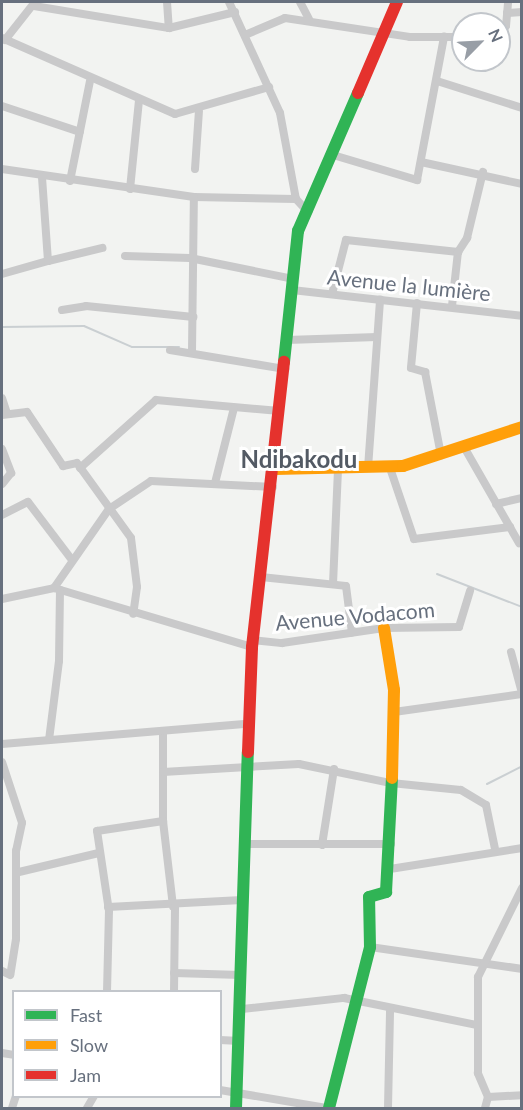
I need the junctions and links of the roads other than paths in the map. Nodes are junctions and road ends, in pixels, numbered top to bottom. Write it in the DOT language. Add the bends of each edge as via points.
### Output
graph roads {
  1 [pos="167,2"];
  2 [pos="229,2"];
  3 [pos="300,2"];
  4 [pos="397,2"];
  5 [pos="35,4"];
  6 [pos="235,12"];
  7 [pos="309,19"];
  8 [pos="169,28"];
  9 [pos="385,33"];
  10 [pos="245,35"];
  11 [pos="444,37"];
  12 [pos="451,37"];
  13 [pos="3,39"];
  14 [pos="90,81"];
  15 [pos="437,81"];
  16 [pos="269,87"];
  17 [pos="139,100"];
  18 [pos="2,106"];
  19 [pos="522,108"];
  20 [pos="199,111"];
  21 [pos="80,132"];
  22 [pos="333,155"];
  23 [pos="421,162"];
  24 [pos="2,169"];
  25 [pos="195,169"];
  26 [pos="483,172"];
  27 [pos="42,177"];
  28 [pos="70,181"];
  29 [pos="522,184"];
  30 [pos="130,189"];
  31 [pos="194,197"];
  32 [pos="296,199"];
  33 [pos="308,212"];
  34 [pos="102,248"];
  35 [pos="458,252"];
  36 [pos="125,256"];
  37 [pos="190,258"];
  38 [pos="48,261"];
  39 [pos="2,274"];
  40 [pos="293,284"];
  41 [pos="332,294"];
  42 [pos="380,299"];
  43 [pos="417,303"];
  44 [pos="452,306"];
  45 [pos="62,310"];
  46 [pos="522,316"];
  47 [pos="193,317"];
  48 [pos="377,337"];
  49 [pos="287,340"];
  50 [pos="170,350"];
  51 [pos="192,351"];
  52 [pos="285,369"];
  53 [pos="2,399"];
  54 [pos="234,408"];
  55 [pos="280,411"];
  56 [pos="4,414"];
  57 [pos="522,427"];
  58 [pos="464,447"];
  59 [pos="2,449"];
  60 [pos="441,455"];
  61 [pos="80,468"];
  62 [pos="338,468"];
  63 [pos="368,468"];
  64 [pos="390,468"];
  65 [pos="275,469"];
  66 [pos="215,483"];
  67 [pos="2,484"];
  68 [pos="273,487"];
  69 [pos="522,498"];
  70 [pos="496,504"];
  71 [pos="109,508"];
  72 [pos="2,515"];
  73 [pos="510,527"];
  74 [pos="519,543"];
  75 [pos="72,560"];
  76 [pos="261,577"];
  77 [pos="333,584"];
  78 [pos="57,589"];
  79 [pos="470,591"];
  80 [pos="2,599"];
  81 [pos="133,614"];
  82 [pos="384,628"];
  83 [pos="352,633"];
  84 [pos="252,644"];
  85 [pos="512,652"];
  86 [pos="522,693"];
  87 [pos="394,712"];
  88 [pos="247,724"];
  89 [pos="163,731"];
  90 [pos="48,740"];
  91 [pos="2,744"];
  92 [pos="2,762"];
  93 [pos="246,765"];
  94 [pos="334,769"];
  95 [pos="163,772"];
  96 [pos="6,782"];
  97 [pos="391,783"];
  98 [pos="163,821"];
  99 [pos="244,844"];
  100 [pos="391,844"];
  101 [pos="322,845"];
  102 [pos="522,848"];
  103 [pos="495,849"];
  104 [pos="99,853"];
  105 [pos="390,869"];
  106 [pos="19,872"];
  107 [pos="522,888"];
  108 [pos="242,900"];
  109 [pos="174,906"];
  110 [pos="108,907"];
  111 [pos="370,947"];
  112 [pos="483,967"];
  113 [pos="522,969"];
  114 [pos="2,971"];
  115 [pos="174,973"];
  116 [pos="241,975"];
  117 [pos="107,990"];
  118 [pos="174,990"];
  119 [pos="359,1002"];
  120 [pos="242,1010"];
  121 [pos="390,1010"];
  122 [pos="477,1025"];
  123 [pos="222,1040"];
  124 [pos="240,1041"];
  125 [pos="236,1089"];
  126 [pos="222,1090"];
  127 [pos="522,1095"];
  128 [pos="488,1097"];
  129 [pos="236,1108"];
  130 [pos="325,1108"];
  131 [pos="388,1108"];
  132 [pos="485,1108"];
  1 -- 8 [label="street"];
  2 -- 6 [label="street"];
  3 -- 7 [label="street"];
  4 -- 9 [label="street"];
  5 -- 8 [label="street"];
  5 -- 13 [label="street"];
  6 -- 8 [label="street"];
  6 -- 10 [label="street"];
  7 -- 9 [label="street"];
  7 -- 10 [label="street" via="285,18"];
  9 -- 11 [label="street"];
  9 -- 22 [label="street"];
  10 -- 16 [label="street"];
  11 -- 12 [label="street"];
  11 -- 15 [label="street"];
  13 -- 14 [label="street"];
  14 -- 17 [label="street"];
  14 -- 21 [label="street"];
  15 -- 19 [label="street"];
  15 -- 23 [label="street"];
  16 -- 20 [label="street"];
  16 -- 32 [label="street" via="280,113"];
  17 -- 20 [label="street" via="175,114"];
  17 -- 30 [label="street"];
  18 -- 21 [label="street"];
  20 -- 25 [label="street"];
  21 -- 28 [label="street"];
  22 -- 23 [label="street" via="417,180"];
  22 -- 33 [label="street"];
  23 -- 26 [label="street"];
  24 -- 27 [label="street"];
  26 -- 29 [label="street"];
  26 -- 35 [label="street" via="467,238"];
  27 -- 28 [label="street"];
  27 -- 38 [label="street"];
  28 -- 30 [label="street"];
  30 -- 31 [label="street"];
  31 -- 32 [label="street"];
  31 -- 37 [label="street"];
  32 -- 33 [label="street"];
  33 -- 40 [label="street" via="298,231"];
  34 -- 38 [label="street"];
  35 -- 41 [label="street" via="346,240"];
  35 -- 44 [label="street"];
  36 -- 37 [label="street, Avenue la lumière"];
  37 -- 40 [label="street, Avenue la lumière"];
  37 -- 47 [label="street"];
  38 -- 39 [label="street"];
  40 -- 41 [label="street, Avenue la lumière"];
  40 -- 49 [label="street"];
  41 -- 42 [label="street, Avenue la lumière"];
  42 -- 43 [label="street, Avenue la lumière"];
  42 -- 48 [label="street"];
  43 -- 44 [label="street, Avenue la lumière"];
  43 -- 60 [label="street" via="411,368 425,372"];
  44 -- 46 [label="street, Avenue la lumière"];
  45 -- 47 [label="street" via="86,306"];
  47 -- 51 [label="street"];
  48 -- 49 [label="street"];
  48 -- 63 [label="street"];
  49 -- 52 [label="street"];
  50 -- 51 [label="street"];
  51 -- 52 [label="street"];
  52 -- 55 [label="street"];
  53 -- 56 [label="street"];
  54 -- 55 [label="street"];
  54 -- 61 [label="street" via="156,400"];
  54 -- 66 [label="street"];
  55 -- 65 [label="street"];
  56 -- 61 [label="street" via="27,412 63,466 77,463"];
  57 -- 58 [label="street"];
  58 -- 60 [label="street"];
  58 -- 70 [label="street"];
  59 -- 67 [label="street" via="11,472"];
  60 -- 64 [label="street"];
  61 -- 71 [label="street"];
  62 -- 63 [label="street"];
  62 -- 65 [label="street"];
  62 -- 77 [label="street"];
  63 -- 64 [label="street"];
  64 -- 73 [label="street" via="414,539"];
  65 -- 68 [label="street"];
  66 -- 68 [label="street"];
  66 -- 71 [label="street" via="156,479"];
  68 -- 76 [label="street"];
  69 -- 70 [label="street"];
  70 -- 73 [label="street"];
  71 -- 75 [label="street"];
  71 -- 81 [label="street" via="134,546"];
  72 -- 75 [label="street" via="28,502"];
  73 -- 74 [label="street"];
  75 -- 78 [label="street"];
  76 -- 77 [label="street"];
  76 -- 84 [label="street"];
  77 -- 83 [label="street" via="346,585"];
  78 -- 80 [label="street"];
  78 -- 81 [label="street, Avenue Vodacom"];
  78 -- 90 [label="street" via="59,661"];
  79 -- 82 [label="street, Avenue Vodacom" via="459,627"];
  81 -- 84 [label="street, Avenue Vodacom"];
  82 -- 83 [label="street, Avenue Vodacom"];
  82 -- 87 [label="street"];
  83 -- 84 [label="street, Avenue Vodacom"];
  84 -- 88 [label="street"];
  85 -- 86 [label="street"];
  86 -- 87 [label="street"];
  87 -- 97 [label="street"];
  88 -- 89 [label="street"];
  88 -- 93 [label="street"];
  89 -- 90 [label="street"];
  89 -- 95 [label="street"];
  90 -- 91 [label="street"];
  92 -- 96 [label="street"];
  93 -- 94 [label="street"];
  93 -- 95 [label="street"];
  93 -- 99 [label="street"];
  94 -- 97 [label="street"];
  94 -- 101 [label="street"];
  95 -- 98 [label="street"];
  96 -- 106 [label="street" via="22,823 16,851"];
  97 -- 100 [label="street"];
  97 -- 103 [label="street" via="461,790 486,806"];
  98 -- 104 [label="street" via="97,831"];
  98 -- 109 [label="street"];
  99 -- 101 [label="street"];
  99 -- 108 [label="street"];
  100 -- 101 [label="street"];
  100 -- 105 [label="street"];
  102 -- 103 [label="street"];
  103 -- 105 [label="street"];
  104 -- 106 [label="street"];
  104 -- 110 [label="street"];
  105 -- 111 [label="street" via="386,892 369,897"];
  106 -- 114 [label="street" via="10,975"];
  107 -- 112 [label="street"];
  108 -- 109 [label="street"];
  108 -- 116 [label="street"];
  109 -- 110 [label="street"];
  109 -- 115 [label="street"];
  110 -- 117 [label="street"];
  111 -- 112 [label="street"];
  111 -- 119 [label="street"];
  112 -- 113 [label="street"];
  112 -- 122 [label="street"];
  115 -- 116 [label="street"];
  115 -- 118 [label="street"];
  116 -- 120 [label="street"];
  119 -- 120 [label="street" via="288,1001"];
  119 -- 121 [label="street"];
  119 -- 130 [label="street"];
  120 -- 124 [label="street"];
  121 -- 122 [label="street"];
  121 -- 131 [label="street"];
  122 -- 128 [label="street" via="478,1073"];
  123 -- 124 [label="street"];
  124 -- 125 [label="street"];
  125 -- 126 [label="street"];
  125 -- 129 [label="street"];
  125 -- 130 [label="street"];
  127 -- 128 [label="street"];
  128 -- 132 [label="street"];
}
